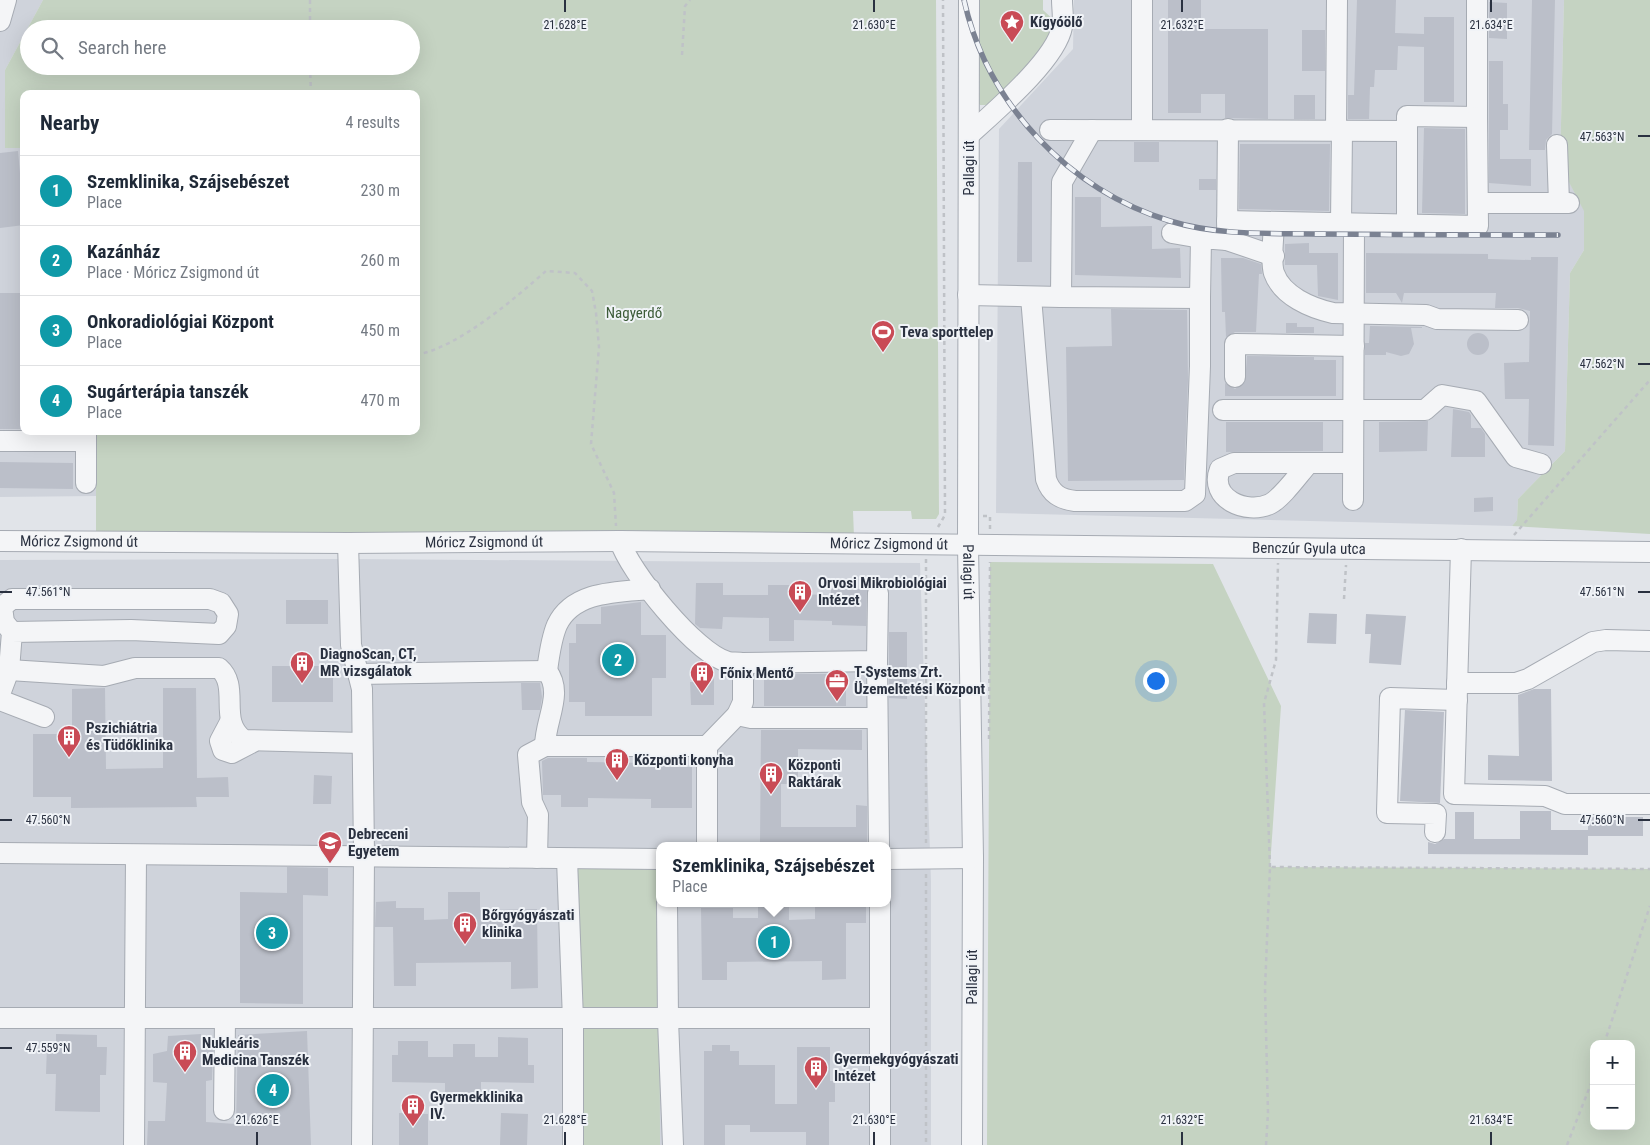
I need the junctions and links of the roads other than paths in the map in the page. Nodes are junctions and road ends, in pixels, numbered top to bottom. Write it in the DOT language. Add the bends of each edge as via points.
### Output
graph roads {
  1 [pos="6,0"];
  2 [pos="969,0"];
  3 [pos="1062,0"];
  4 [pos="1142,0"];
  5 [pos="1337,0"];
  6 [pos="1478,0"];
  7 [pos="0,21"];
  8 [pos="1477,117"];
  9 [pos="1142,129"];
  10 [pos="1228,129"];
  11 [pos="1050,130"];
  12 [pos="1092,130"];
  13 [pos="1339,130"];
  14 [pos="1407,131"];
  15 [pos="969,135"];
  16 [pos="1557,145"];
  17 [pos="1478,203"];
  18 [pos="1274,222"];
  19 [pos="1347,224"];
  20 [pos="1407,225"];
  21 [pos="1227,230"];
  22 [pos="1172,233"];
  23 [pos="1201,238"];
  24 [pos="1274,256"];
  25 [pos="968,296"];
  26 [pos="1031,297"];
  27 [pos="1061,297"];
  28 [pos="1200,298"];
  29 [pos="1354,314"];
  30 [pos="1518,320"];
  31 [pos="1354,346"];
  32 [pos="1235,377"];
  33 [pos="1223,410"];
  34 [pos="1354,410"];
  35 [pos="86,436"];
  36 [pos="0,441"];
  37 [pos="1353,463"];
  38 [pos="1308,464"];
  39 [pos="1541,464"];
  40 [pos="86,484"];
  41 [pos="1353,500"];
  42 [pos="618,533"];
  43 [pos="0,541"];
  44 [pos="348,543"];
  45 [pos="968,544"];
  46 [pos="1461,549"];
  47 [pos="1650,552"];
  48 [pos="650,589"];
  49 [pos="878,594"];
  50 [pos="12,632"];
  51 [pos="1650,641"];
  52 [pos="876,661"];
  53 [pos="743,662"];
  54 [pos="9,670"];
  55 [pos="547,670"];
  56 [pos="358,674"];
  57 [pos="1457,691"];
  58 [pos="0,694"];
  59 [pos="0,700"];
  60 [pos="737,715"];
  61 [pos="44,717"];
  62 [pos="876,718"];
  63 [pos="362,743"];
  64 [pos="545,746"];
  65 [pos="707,746"];
  66 [pos="1650,804"];
  67 [pos="1435,832"];
  68 [pos="707,842"];
  69 [pos="879,842"];
  70 [pos="0,853"];
  71 [pos="364,855"];
  72 [pos="136,856"];
  73 [pos="537,858"];
  74 [pos="973,858"];
  75 [pos="567,859"];
  76 [pos="656,859"];
  77 [pos="891,859"];
  78 [pos="667,907"];
  79 [pos="880,907"];
  80 [pos="0,1018"];
  81 [pos="362,1018"];
  82 [pos="880,1018"];
  83 [pos="225,1019"];
  84 [pos="136,1020"];
  85 [pos="573,1020"];
  86 [pos="668,1020"];
  87 [pos="224,1110"];
  88 [pos="134,1145"];
  89 [pos="362,1145"];
  90 [pos="573,1145"];
  91 [pos="673,1145"];
  92 [pos="880,1145"];
  93 [pos="972,1145"];
  1 -- 7 [label="street"];
  2 -- 15 [label="street, Pallagi út"];
  3 -- 15 [label="street" via="1062,28 1049,55"];
  4 -- 9 [label="street"];
  5 -- 13 [label="street"];
  6 -- 8 [label="street"];
  8 -- 14 [label="street" via="1407,116"];
  8 -- 17 [label="street"];
  9 -- 10 [label="street"];
  9 -- 12 [label="street"];
  10 -- 13 [label="street"];
  10 -- 21 [label="street"];
  11 -- 12 [label="street"];
  12 -- 27 [label="street" via="1062,182"];
  13 -- 14 [label="street"];
  13 -- 19 [label="street"];
  14 -- 20 [label="street"];
  15 -- 25 [label="street, Pallagi út"];
  16 -- 17 [label="street" via="1564,203"];
  17 -- 20 [label="street" via="1478,226"];
  18 -- 19 [label="street"];
  18 -- 21 [label="street"];
  18 -- 24 [label="street"];
  19 -- 20 [label="street"];
  19 -- 29 [label="street"];
  21 -- 23 [label="street"];
  21 -- 24 [label="street"];
  22 -- 23 [label="street"];
  23 -- 28 [label="street"];
  24 -- 29 [label="street" via="1274,272 1300,301 1333,313"];
  25 -- 26 [label="street"];
  25 -- 45 [label="street, Pallagi út"];
  26 -- 27 [label="street"];
  26 -- 28 [label="street" via="1046,479 1055,494 1075,502 1185,501 1195,494"];
  27 -- 28 [label="street"];
  29 -- 30 [label="street"];
  29 -- 31 [label="street"];
  31 -- 32 [label="street" via="1235,344"];
  31 -- 34 [label="street"];
  33 -- 34 [label="street"];
  34 -- 37 [label="street"];
  34 -- 39 [label="street" via="1424,410 1442,395 1476,401 1516,457"];
  35 -- 36 [label="street"];
  35 -- 40 [label="street"];
  37 -- 38 [label="street"];
  37 -- 41 [label="street"];
  42 -- 44 [label="street, Móricz Zsigmond út"];
  42 -- 45 [label="street, Móricz Zsigmond út"];
  42 -- 48 [label="street" via="624,555"];
  43 -- 44 [label="street, Móricz Zsigmond út"];
  44 -- 56 [label="street" via="351,645"];
  45 -- 46 [label="street, Benczúr Gyula utca"];
  45 -- 74 [label="street, Pallagi út"];
  46 -- 47 [label="street, Benczúr Gyula utca"];
  46 -- 57 [label="street"];
  48 -- 53 [label="street" via="698,645 727,662"];
  48 -- 55 [label="street" via="586,598 569,607 557,625"];
  49 -- 52 [label="street"];
  50 -- 50 [label="street" via="132,630 219,634 226,626 228,614 221,603 210,598 12,598 2,607 4,622"];
  50 -- 54 [label="street"];
  51 -- 57 [label="street" via="1593,642 1528,679"];
  52 -- 53 [label="street"];
  52 -- 62 [label="street"];
  53 -- 60 [label="street" via="743,702"];
  54 -- 58 [label="street"];
  54 -- 63 [label="street" via="104,676 135,668 219,668 226,674 228,682 230,722 244,740"];
  55 -- 56 [label="street"];
  55 -- 64 [label="street" via="553,679 554,698 545,730"];
  56 -- 63 [label="street" via="362,689"];
  57 -- 66 [label="street" via="1454,794 1545,796 1566,804"];
  57 -- 67 [label="street" via="1390,698 1387,813 1436,814"];
  59 -- 61 [label="street"];
  60 -- 62 [label="street" via="751,718"];
  60 -- 65 [label="street"];
  62 -- 69 [label="street"];
  63 -- 71 [label="street"];
  64 -- 65 [label="street"];
  64 -- 73 [label="street" via="528,755 532,802 538,815"];
  65 -- 68 [label="street"];
  70 -- 72 [label="street"];
  71 -- 72 [label="street"];
  71 -- 73 [label="street"];
  71 -- 81 [label="street"];
  72 -- 84 [label="street"];
  73 -- 75 [label="street"];
  74 -- 77 [label="street"];
  74 -- 93 [label="street, Pallagi út"];
  75 -- 76 [label="street"];
  75 -- 85 [label="street"];
  78 -- 86 [label="street"];
  79 -- 82 [label="street"];
  80 -- 84 [label="street"];
  81 -- 83 [label="street"];
  81 -- 85 [label="street"];
  81 -- 89 [label="street"];
  82 -- 86 [label="street"];
  82 -- 92 [label="street"];
  83 -- 84 [label="street"];
  83 -- 87 [label="street"];
  84 -- 88 [label="street"];
  85 -- 86 [label="street"];
  85 -- 90 [label="street"];
  86 -- 91 [label="street"];
}
